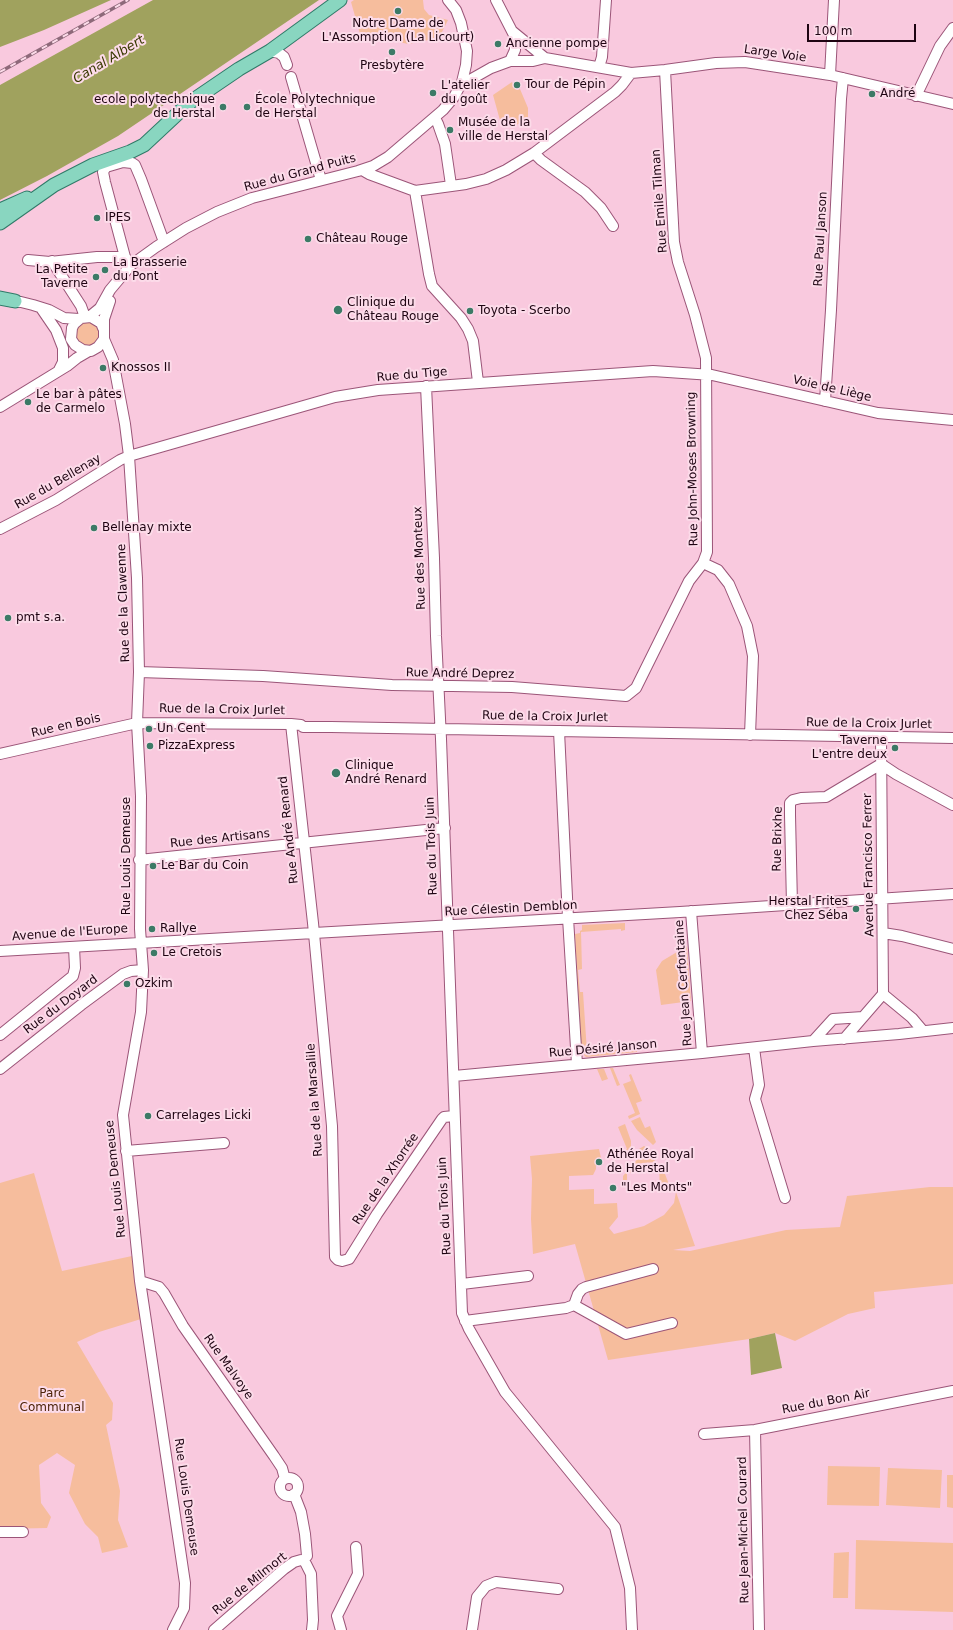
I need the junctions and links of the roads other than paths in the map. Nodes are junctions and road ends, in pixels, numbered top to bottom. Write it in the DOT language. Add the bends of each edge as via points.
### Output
graph roads {
  1 [pos="340,0"];
  2 [pos="448,0"];
  3 [pos="496,0"];
  4 [pos="606,0"];
  5 [pos="834,0"];
  6 [pos="315,17"];
  7 [pos="953,28"];
  8 [pos="512,30"];
  9 [pos="270,50"];
  10 [pos="545,58"];
  11 [pos="510,61"];
  12 [pos="287,65"];
  13 [pos="599,67"];
  14 [pos="239,69"];
  15 [pos="665,70"];
  16 [pos="631,73"];
  17 [pos="830,75"];
  18 [pos="291,77"];
  19 [pos="843,78"];
  20 [pos="462,82"];
  21 [pos="916,96"];
  22 [pos="953,104"];
  23 [pos="435,118"];
  24 [pos="534,153"];
  25 [pos="362,170"];
  26 [pos="321,180"];
  27 [pos="57,184"];
  28 [pos="451,185"];
  29 [pos="415,191"];
  30 [pos="0,210"];
  31 [pos="0,223"];
  32 [pos="613,226"];
  33 [pos="0,232"];
  34 [pos="164,242"];
  35 [pos="28,260"];
  36 [pos="52,261"];
  37 [pos="128,261"];
  38 [pos="116,284"];
  39 [pos="0,298"];
  40 [pos="15,301"];
  41 [pos="0,302"];
  42 [pos="41,308"];
  43 [pos="85,318"];
  44 [pos="103,328"];
  45 [pos="71,338"];
  46 [pos="104,339"];
  47 [pos="90,351"];
  48 [pos="113,364"];
  49 [pos="60,370"];
  50 [pos="706,375"];
  51 [pos="478,382"];
  52 [pos="426,386"];
  53 [pos="825,401"];
  54 [pos="0,407"];
  55 [pos="953,420"];
  56 [pos="129,456"];
  57 [pos="0,529"];
  58 [pos="703,563"];
  59 [pos="139,672"];
  60 [pos="439,686"];
  61 [pos="137,723"];
  62 [pos="291,724"];
  63 [pos="441,729"];
  64 [pos="559,731"];
  65 [pos="750,735"];
  66 [pos="881,737"];
  67 [pos="953,738"];
  68 [pos="0,754"];
  69 [pos="881,764"];
  70 [pos="953,805"];
  71 [pos="445,828"];
  72 [pos="304,843"];
  73 [pos="140,860"];
  74 [pos="953,894"];
  75 [pos="882,900"];
  76 [pos="792,905"];
  77 [pos="691,911"];
  78 [pos="568,918"];
  79 [pos="447,925"];
  80 [pos="314,933"];
  81 [pos="883,933"];
  82 [pos="142,942"];
  83 [pos="74,948"];
  84 [pos="953,949"];
  85 [pos="0,951"];
  86 [pos="143,970"];
  87 [pos="884,994"];
  88 [pos="863,1017"];
  89 [pos="953,1028"];
  90 [pos="923,1031"];
  91 [pos="0,1035"];
  92 [pos="844,1038"];
  93 [pos="813,1041"];
  94 [pos="754,1048"];
  95 [pos="702,1053"];
  96 [pos="577,1064"];
  97 [pos="0,1069"];
  98 [pos="454,1076"];
  99 [pos="454,1116"];
  100 [pos="224,1143"];
  101 [pos="126,1151"];
  102 [pos="785,1198"];
  103 [pos="342,1261"];
  104 [pos="653,1269"];
  105 [pos="528,1276"];
  106 [pos="140,1281"];
  107 [pos="462,1284"];
  108 [pos="574,1306"];
  109 [pos="465,1321"];
  110 [pos="672,1323"];
  111 [pos="953,1391"];
  112 [pos="754,1430"];
  113 [pos="704,1434"];
  114 [pos="0,1532"];
  115 [pos="23,1532"];
  116 [pos="356,1547"];
  117 [pos="307,1556"];
  118 [pos="558,1589"];
  119 [pos="218,1628"];
  120 [pos="173,1630"];
  121 [pos="312,1630"];
  122 [pos="341,1630"];
  123 [pos="472,1630"];
  124 [pos="632,1630"];
  125 [pos="759,1630"];
  1 -- 6 [label="main road"];
  2 -- 20 [label="street, Rue du Grand Puits" via="459,16 466,42 466,65"];
  3 -- 8 [label="street"];
  4 -- 13 [label="street"];
  5 -- 17 [label="street"];
  6 -- 9 [label="main road"];
  6 -- 14 [label="main road" via="268,44"];
  7 -- 21 [label="street" via="940,46"];
  8 -- 10 [label="street"];
  8 -- 11 [label="street" via="516,44"];
  9 -- 12 [label="street" via="279,53"];
  9 -- 14 [label="main road"];
  10 -- 11 [label="street"];
  10 -- 13 [label="street, Large Voie"];
  11 -- 20 [label="street"];
  13 -- 16 [label="street, Large Voie"];
  14 -- 27 [label="main road" via="181,110 144,145 93,165"];
  15 -- 16 [label="street, Large Voie"];
  15 -- 17 [label="street, Large Voie" via="745,62"];
  15 -- 50 [label="street, Rue Emile Tilman" via="674,242 703,344"];
  16 -- 24 [label="street" via="614,92"];
  17 -- 19 [label="street, Large Voie"];
  18 -- 26 [label="street"];
  19 -- 21 [label="street, Large Voie"];
  19 -- 53 [label="street, Rue Paul Janson"];
  20 -- 23 [label="street, Rue du Grand Puits" via="452,101"];
  21 -- 22 [label="street, Large Voie"];
  23 -- 25 [label="street, Rue du Grand Puits" via="384,159"];
  23 -- 28 [label="street" via="445,144"];
  24 -- 28 [label="street" via="486,179"];
  24 -- 32 [label="street" via="585,192 601,208"];
  25 -- 26 [label="street, Rue du Grand Puits"];
  25 -- 29 [label="street"];
  26 -- 34 [label="street, Rue du Grand Puits" via="236,204"];
  27 -- 30 [label="main road"];
  27 -- 31 [label="main road"];
  27 -- 33 [label="main road"];
  28 -- 29 [label="street"];
  29 -- 51 [label="street" via="432,286 468,329 473,340"];
  34 -- 37 [label="street, Rue du Grand Puits"];
  34 -- 37 [label="street" via="139,172 132,163 122,162 106,167 103,172"];
  35 -- 36 [label="street"];
  36 -- 37 [label="street" via="97,257"];
  36 -- 43 [label="street" via="81,306"];
  37 -- 38 [label="street, Rue du Grand Puits"];
  38 -- 43 [label="street, Rue du Grand Puits" via="100,308"];
  38 -- 44 [label="street"];
  39 -- 40 [label="main road"];
  40 -- 41 [label="street"];
  40 -- 42 [label="street"];
  42 -- 43 [label="street" via="64,318"];
  42 -- 45 [label="street" via="63,327"];
  42 -- 49 [label="street" via="56,330 63,348"];
  43 -- 44 [label="street" via="96,319"];
  43 -- 45 [label="street" via="72,328"];
  44 -- 46 [label="street"];
  45 -- 47 [label="street" via="78,348"];
  45 -- 49 [label="street" via="70,356"];
  46 -- 47 [label="street" via="98,347"];
  46 -- 48 [label="street, Rue de la Clawenne"];
  47 -- 48 [label="street" via="103,355"];
  47 -- 49 [label="street"];
  48 -- 56 [label="street, Rue de la Clawenne"];
  49 -- 54 [label="street"];
  50 -- 51 [label="street, Rue du Tige" via="653,371"];
  50 -- 53 [label="street, Voie de Liège"];
  50 -- 58 [label="street, Rue John-Moses Browning" via="707,552"];
  51 -- 52 [label="street, Rue du Tige"];
  52 -- 56 [label="street, Rue du Tige" via="335,397"];
  52 -- 60 [label="street, Rue des Monteux"];
  53 -- 55 [label="street, Voie de Liège" via="887,415"];
  56 -- 57 [label="street, Rue du Bellenay" via="56,500"];
  56 -- 59 [label="street, Rue de la Clawenne" via="136,554"];
  58 -- 60 [label="street, Rue André Deprez" via="689,581 636,688 626,696 512,687"];
  58 -- 65 [label="street" via="718,570 729,584 747,626 753,656"];
  59 -- 60 [label="street, Rue André Deprez"];
  59 -- 61 [label="street, Rue de la Clawenne"];
  60 -- 63 [label="street, Rue des Monteux"];
  61 -- 62 [label="street, Rue de la Croix Jurlet"];
  61 -- 68 [label="street, Rue en Bois"];
  61 -- 73 [label="street, Rue Louis Demeuse" via="141,796"];
  62 -- 63 [label="street, Rue de la Croix Jurlet" via="303,727"];
  62 -- 72 [label="street, Rue André Renard"];
  63 -- 64 [label="street, Rue de la Croix Jurlet"];
  63 -- 71 [label="street, Rue du Trois Juin"];
  64 -- 65 [label="street, Rue de la Croix Jurlet"];
  64 -- 78 [label="street"];
  65 -- 66 [label="street, Rue de la Croix Jurlet"];
  66 -- 67 [label="street, Rue de la Croix Jurlet"];
  66 -- 69 [label="street, Avenue Francisco Ferrer"];
  69 -- 70 [label="street"];
  69 -- 75 [label="street, Avenue Francisco Ferrer"];
  69 -- 76 [label="street, Rue Brixhe" via="826,797 801,798 790,803"];
  71 -- 72 [label="street, Rue des Artisans"];
  71 -- 79 [label="street, Rue du Trois Juin"];
  72 -- 73 [label="street, Rue des Artisans"];
  72 -- 80 [label="street, Rue André Renard"];
  73 -- 82 [label="street, Rue Louis Demeuse"];
  74 -- 75 [label="street, Rue Célestin Demblon"];
  75 -- 76 [label="street, Rue Célestin Demblon"];
  75 -- 81 [label="street, Avenue Francisco Ferrer"];
  76 -- 77 [label="street, Rue Célestin Demblon"];
  77 -- 78 [label="street, Rue Célestin Demblon"];
  77 -- 95 [label="street, Rue Jean Cerfontaine"];
  78 -- 79 [label="street, Rue Célestin Demblon"];
  78 -- 96 [label="street"];
  79 -- 80 [label="street, Rue Célestin Demblon"];
  79 -- 98 [label="street, Rue du Trois Juin"];
  80 -- 82 [label="street, Rue Célestin Demblon"];
  80 -- 103 [label="street, Rue de la Marsalile" via="332,1126 335,1257"];
  81 -- 84 [label="street"];
  81 -- 87 [label="street, Avenue Francisco Ferrer"];
  82 -- 83 [label="street, Avenue de l'Europe"];
  82 -- 86 [label="street, Rue Louis Demeuse"];
  83 -- 85 [label="street, Avenue de l'Europe"];
  83 -- 91 [label="street" via="73,976"];
  86 -- 97 [label="street, Rue du Doyard" via="124,974 81,1004"];
  86 -- 101 [label="street, Rue Louis Demeuse" via="141,1012 123,1115"];
  87 -- 88 [label="street"];
  87 -- 90 [label="street"];
  88 -- 92 [label="street"];
  88 -- 93 [label="street" via="833,1019"];
  89 -- 90 [label="street, Rue Désiré Janson"];
  90 -- 92 [label="street, Rue Désiré Janson"];
  92 -- 93 [label="street, Rue Désiré Janson"];
  93 -- 94 [label="street, Rue Désiré Janson"];
  94 -- 95 [label="street, Rue Désiré Janson"];
  94 -- 102 [label="street" via="759,1085 756,1099"];
  95 -- 96 [label="street, Rue Désiré Janson"];
  96 -- 98 [label="street, Rue Désiré Janson"];
  98 -- 99 [label="street, Rue du Trois Juin"];
  99 -- 103 [label="street, Rue de la Xhorrée" via="444,1116 377,1214 352,1256"];
  99 -- 107 [label="street, Rue du Trois Juin"];
  100 -- 101 [label="street"];
  101 -- 106 [label="street, Rue Louis Demeuse"];
  104 -- 108 [label="street" via="586,1287 578,1294"];
  105 -- 107 [label="street"];
  106 -- 117 [label="street, Rue Malvoye" via="159,1287 164,1293 183,1326 282,1468 285,1479 293,1479 297,1483 298,1490 294,1494 301,1512"];
  106 -- 120 [label="street, Rue Louis Demeuse" via="185,1583 184,1608"];
  107 -- 109 [label="street, Rue du Trois Juin" via="462,1313"];
  108 -- 109 [label="street"];
  108 -- 110 [label="street" via="626,1334"];
  109 -- 124 [label="street, Rue du Trois Juin" via="505,1392 615,1528 630,1588"];
  111 -- 112 [label="street, Rue du Bon Air"];
  112 -- 113 [label="street, Rue du Bon Air"];
  112 -- 125 [label="street, Rue Jean-Michel Courard"];
  114 -- 115 [label="street"];
  116 -- 122 [label="street" via="358,1574 337,1616"];
  118 -- 123 [label="street" via="496,1582 486,1586 477,1597"];
  119 -- 121 [label="street, Rue de Milmort" via="284,1569 301,1560 311,1574 314,1620"];
}
